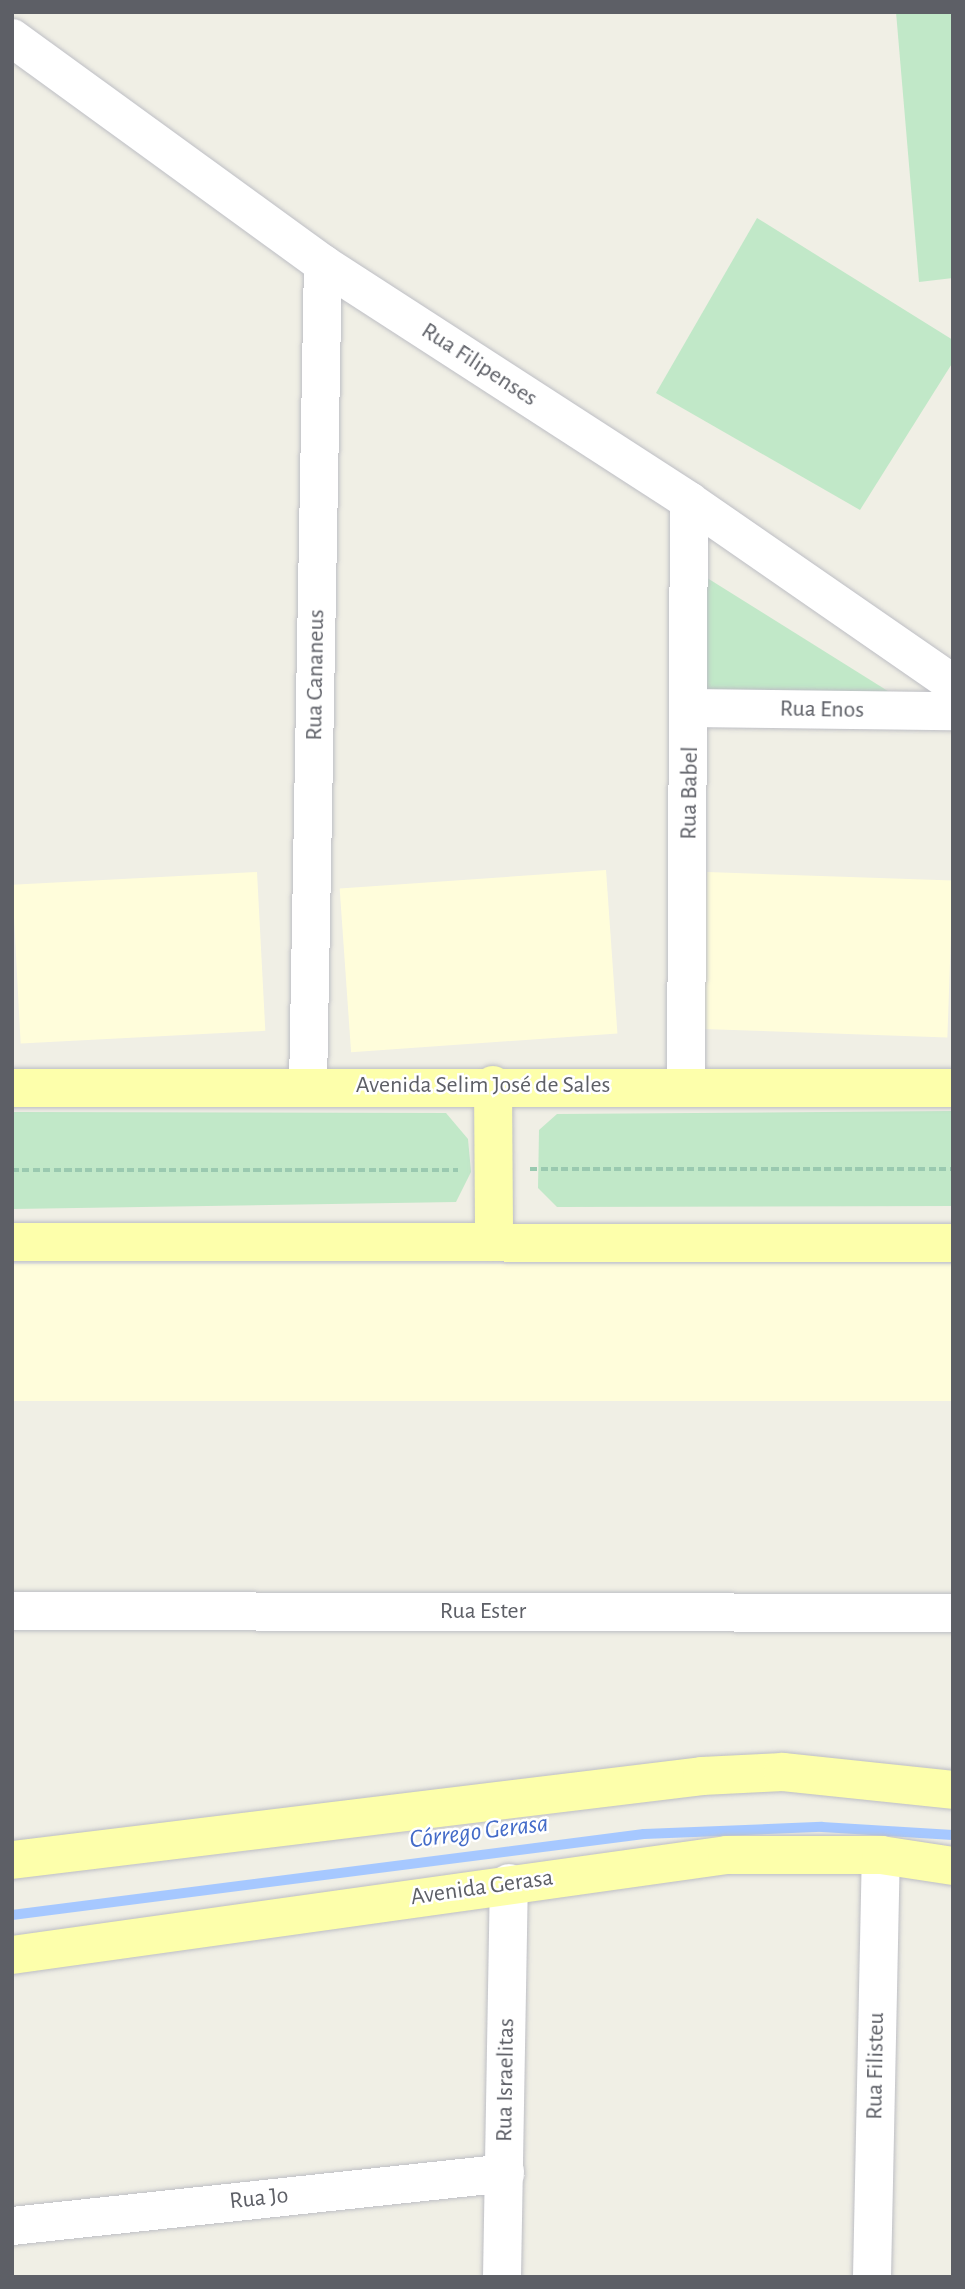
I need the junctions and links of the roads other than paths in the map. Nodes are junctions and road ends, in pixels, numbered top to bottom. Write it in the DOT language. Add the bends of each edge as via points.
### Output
graph roads {
  1 [pos="12,38"];
  2 [pos="323,264"];
  3 [pos="689,501"];
  4 [pos="953,684"];
  5 [pos="691,709"];
  6 [pos="953,712"];
  7 [pos="493,1085"];
  8 [pos="686,1085"];
  9 [pos="308,1087"];
  10 [pos="12,1088"];
  11 [pos="953,1088"];
  12 [pos="12,1242"];
  13 [pos="494,1242"];
  14 [pos="953,1243"];
  15 [pos="12,1611"];
  16 [pos="953,1613"];
  17 [pos="953,1790"];
  18 [pos="881,1855"];
  19 [pos="12,1860"];
  20 [pos="953,1866"];
  21 [pos="509,1883"];
  22 [pos="12,1955"];
  23 [pos="505,2173"];
  24 [pos="12,2226"];
  25 [pos="502,2277"];
  26 [pos="872,2277"];
  1 -- 2 [label="street, Rua Filipenses"];
  2 -- 3 [label="street, Rua Filipenses"];
  2 -- 9 [label="street, Rua Cananeus"];
  3 -- 4 [label="street, Rua Filipenses"];
  3 -- 5 [label="street, Rua Babel"];
  5 -- 6 [label="street, Rua Enos"];
  5 -- 8 [label="street, Rua Babel"];
  7 -- 8 [label="main road, Avenida Selim José de Sales"];
  7 -- 9 [label="main road, Avenida Selim José de Sales"];
  7 -- 13 [label="main road"];
  8 -- 11 [label="main road, Avenida Selim José de Sales"];
  9 -- 10 [label="main road, Avenida Selim José de Sales"];
  12 -- 13 [label="main road"];
  13 -- 14 [label="main road"];
  15 -- 16 [label="street, Rua Ester"];
  17 -- 19 [label="main road" via="783,1772 702,1776"];
  18 -- 20 [label="main road, Avenida Gerasa"];
  18 -- 21 [label="main road, Avenida Gerasa" via="727,1855"];
  18 -- 26 [label="street, Rua Filisteu"];
  21 -- 22 [label="main road, Avenida Gerasa"];
  21 -- 23 [label="street, Rua Israelitas"];
  23 -- 24 [label="street, Rua Jo"];
  23 -- 25 [label="street, Rua Israelitas"];
}
